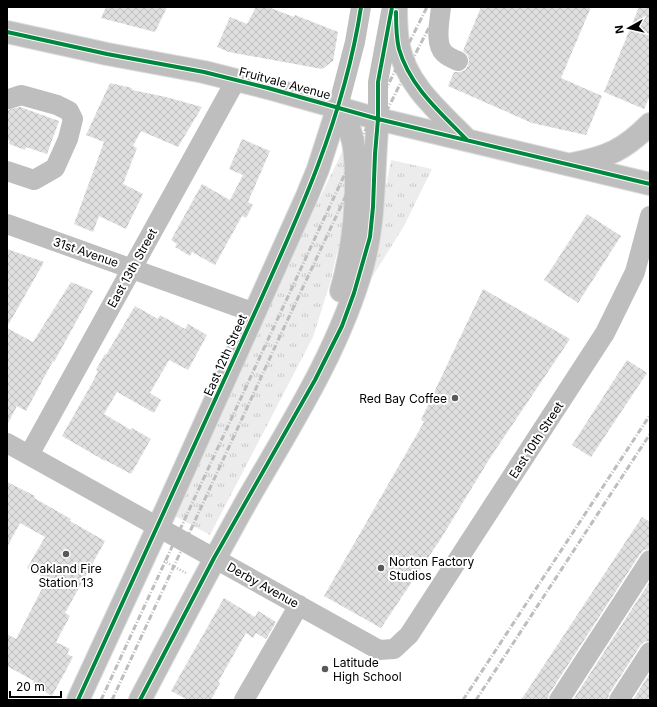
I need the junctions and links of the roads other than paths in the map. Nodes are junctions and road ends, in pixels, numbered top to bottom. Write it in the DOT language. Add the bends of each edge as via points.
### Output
graph roads {
  1 [pos="361,7"];
  2 [pos="392,7"];
  3 [pos="396,7"];
  4 [pos="441,7"];
  5 [pos="7,32"];
  6 [pos="458,61"];
  7 [pos="236,80"];
  8 [pos="8,99"];
  9 [pos="338,108"];
  10 [pos="378,118"];
  11 [pos="650,124"];
  12 [pos="466,140"];
  13 [pos="569,165"];
  14 [pos="7,171"];
  15 [pos="650,184"];
  16 [pos="650,216"];
  17 [pos="7,224"];
  18 [pos="132,268"];
  19 [pos="255,313"];
  20 [pos="315,380"];
  21 [pos="7,443"];
  22 [pos="29,455"];
  23 [pos="158,527"];
  24 [pos="214,558"];
  25 [pos="650,560"];
  26 [pos="299,605"];
  27 [pos="394,649"];
  28 [pos="650,652"];
  29 [pos="78,700"];
  30 [pos="140,700"];
  31 [pos="244,700"];
  32 [pos="559,700"];
  33 [pos="619,700"];
  1 -- 9 [label="street, East 12th Street"];
  2 -- 10 [label="street" via="378,82"];
  3 -- 12 [label="main road" via="399,48 411,78"];
  4 -- 6 [label="street" via="441,48 449,57"];
  5 -- 7 [label="main road, Fruitvale Avenue"];
  7 -- 9 [label="main road, Fruitvale Avenue"];
  7 -- 18 [label="street, East 13th Street"];
  8 -- 14 [label="street" via="63,117 65,121 60,140 46,171 40,177 34,180"];
  9 -- 10 [label="main road, Fruitvale Avenue"];
  9 -- 19 [label="main road, East 12th Street" via="318,169"];
  9 -- 20 [label="main road" via="352,136 355,151 356,205 349,257"];
  10 -- 12 [label="main road, Fruitvale Avenue"];
  10 -- 20 [label="main road" via="370,237 346,316"];
  11 -- 13 [label="main road" via="617,151"];
  12 -- 13 [label="main road, Fruitvale Avenue"];
  13 -- 15 [label="main road, Fruitvale Avenue"];
  16 -- 27 [label="street, East 10th Street" via="635,272 605,333 409,635"];
  17 -- 18 [label="street, 31st Avenue"];
  18 -- 19 [label="street, 31st Avenue"];
  18 -- 22 [label="street, East 13th Street"];
  19 -- 23 [label="main road, East 12th Street"];
  20 -- 24 [label="main road"];
  21 -- 22 [label="street, Derby Avenue"];
  22 -- 23 [label="street, Derby Avenue"];
  23 -- 24 [label="street, Derby Avenue"];
  23 -- 29 [label="main road, East 12th Street"];
  24 -- 26 [label="street, Derby Avenue"];
  24 -- 30 [label="main road"];
  25 -- 32 [label="street"];
  26 -- 27 [label="street, Derby Avenue" via="380,650"];
  26 -- 31 [label="street"];
  28 -- 33 [label="street"];
}
